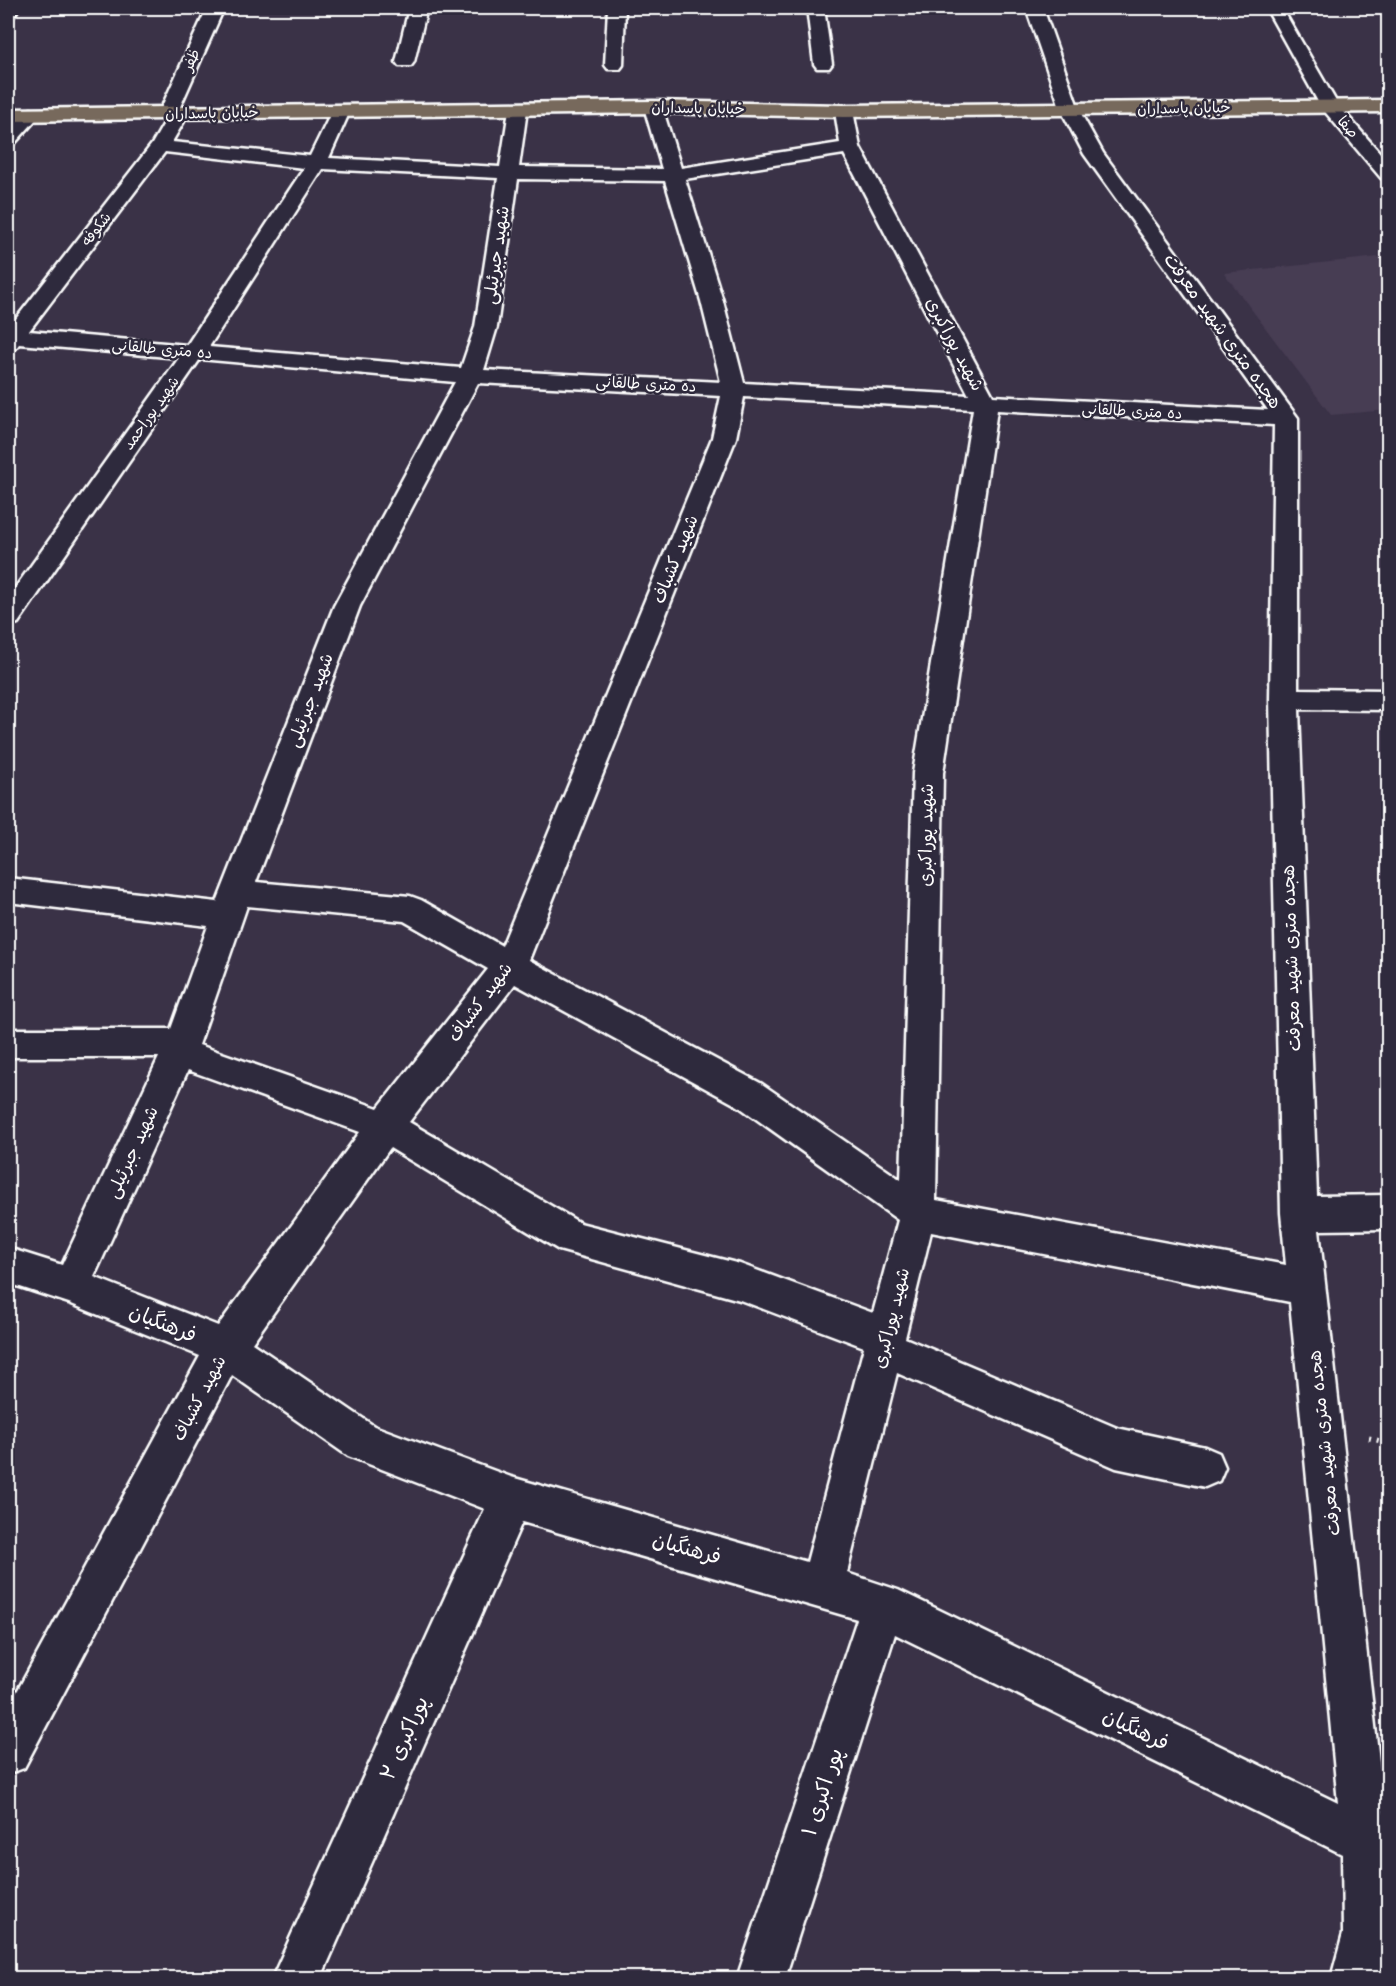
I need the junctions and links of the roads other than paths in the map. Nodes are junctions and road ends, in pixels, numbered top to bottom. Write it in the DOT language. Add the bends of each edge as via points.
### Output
graph roads {
  1 [pos="10,8"];
  2 [pos="215,8"];
  3 [pos="418,8"];
  4 [pos="616,8"];
  5 [pos="815,8"];
  6 [pos="1035,8"];
  7 [pos="1274,8"];
  8 [pos="8,12"];
  9 [pos="405,62"];
  10 [pos="823,64"];
  11 [pos="614,65"];
  12 [pos="1389,106"];
  13 [pos="653,107"];
  14 [pos="1330,107"];
  15 [pos="518,110"];
  16 [pos="1070,110"];
  17 [pos="341,111"];
  18 [pos="844,111"];
  19 [pos="174,113"];
  20 [pos="8,115"];
  21 [pos="31,115"];
  22 [pos="8,139"];
  23 [pos="160,146"];
  24 [pos="850,147"];
  25 [pos="317,163"];
  26 [pos="509,173"];
  27 [pos="1389,174"];
  28 [pos="674,175"];
  29 [pos="9,338"];
  30 [pos="194,352"];
  31 [pos="470,376"];
  32 [pos="734,388"];
  33 [pos="986,404"];
  34 [pos="1286,418"];
  35 [pos="8,617"];
  36 [pos="1284,699"];
  37 [pos="1389,700"];
  38 [pos="8,890"];
  39 [pos="232,904"];
  40 [pos="510,966"];
  41 [pos="8,1043"];
  42 [pos="181,1048"];
  43 [pos="385,1126"];
  44 [pos="1389,1212"];
  45 [pos="918,1213"];
  46 [pos="1299,1213"];
  47 [pos="8,1266"];
  48 [pos="70,1286"];
  49 [pos="1307,1287"];
  50 [pos="885,1342"];
  51 [pos="226,1348"];
  52 [pos="1205,1467"];
  53 [pos="511,1498"];
  54 [pos="822,1587"];
  55 [pos="883,1605"];
  56 [pos="8,1752"];
  57 [pos="1365,1841"];
  58 [pos="1370,1953"];
  59 [pos="296,1978"];
  60 [pos="761,1978"];
  1 -- 8 [label="street"];
  2 -- 19 [label="street, ظفر"];
  3 -- 9 [label="street"];
  4 -- 11 [label="street"];
  5 -- 10 [label="street"];
  6 -- 16 [label="street, هجده متری شهید معرفت"];
  7 -- 14 [label="street, صفا"];
  12 -- 14 [label="main road, خیابان پاسداران"];
  13 -- 15 [label="main road, خیابان پاسداران"];
  13 -- 18 [label="main road, خیابان پاسداران"];
  13 -- 28 [label="street, شهید کشباف"];
  14 -- 16 [label="main road, خیابان پاسداران"];
  14 -- 27 [label="street, صفا"];
  15 -- 17 [label="main road, خیابان پاسداران"];
  15 -- 26 [label="street, شهید جبرئیلی"];
  16 -- 18 [label="main road, خیابان پاسداران"];
  16 -- 34 [label="street, هجده متری شهید معرفت" via="1094,154"];
  17 -- 19 [label="main road, خیابان پاسداران"];
  17 -- 25 [label="street, شهید پوراحمد"];
  18 -- 24 [label="street, شهید پوراکبری"];
  19 -- 21 [label="main road, خیابان پاسداران"];
  19 -- 23 [label="street, شکوفه"];
  20 -- 21 [label="main road, خیابان پاسداران"];
  21 -- 22 [label="street"];
  23 -- 25 [label="street"];
  23 -- 29 [label="street, شکوفه"];
  24 -- 28 [label="street"];
  24 -- 33 [label="street, شهید پوراکبری"];
  25 -- 26 [label="street"];
  25 -- 30 [label="street, شهید پوراحمد"];
  26 -- 28 [label="street"];
  26 -- 31 [label="street, شهید جبرئیلی" via="486,327"];
  28 -- 32 [label="street, شهید کشباف"];
  29 -- 30 [label="street, ده متری طالقانی"];
  30 -- 31 [label="street, ده متری طالقانی"];
  30 -- 35 [label="street, شهید پوراحمد"];
  31 -- 32 [label="street, ده متری طالقانی"];
  31 -- 39 [label="street, شهید جبرئیلی" via="346,606"];
  32 -- 33 [label="street, ده متری طالقانی"];
  32 -- 40 [label="street, شهید کشباف" via="724,438"];
  33 -- 34 [label="street, ده متری طالقانی"];
  33 -- 45 [label="street, شهید پوراکبری" via="928,773"];
  34 -- 36 [label="street, هجده متری شهید معرفت"];
  36 -- 37 [label="street"];
  36 -- 46 [label="street, هجده متری شهید معرفت"];
  38 -- 39 [label="street"];
  39 -- 40 [label="street" via="410,909"];
  39 -- 42 [label="street, شهید جبرئیلی"];
  40 -- 43 [label="street, شهید کشباف"];
  40 -- 45 [label="street" via="750,1095"];
  41 -- 42 [label="street"];
  42 -- 43 [label="street"];
  42 -- 48 [label="street, شهید جبرئیلی"];
  43 -- 50 [label="street" via="572,1238 740,1282"];
  43 -- 51 [label="street, شهید کشباف"];
  44 -- 46 [label="street"];
  45 -- 49 [label="street"];
  45 -- 50 [label="street, شهید پوراکبری"];
  46 -- 49 [label="street, هجده متری شهید معرفت"];
  47 -- 48 [label="street, فرهنگیان"];
  48 -- 51 [label="street, فرهنگیان"];
  49 -- 57 [label="street, هجده متری شهید معرفت"];
  50 -- 52 [label="street" via="1116,1448"];
  50 -- 54 [label="street, شهید پوراکبری"];
  51 -- 53 [label="street, فرهنگیان" via="362,1442"];
  51 -- 56 [label="street, شهید کشباف"];
  53 -- 54 [label="street, فرهنگیان"];
  53 -- 59 [label="street, پوراکبری ۲"];
  54 -- 55 [label="street, فرهنگیان"];
  55 -- 57 [label="street, فرهنگیان"];
  55 -- 60 [label="street, پور اکبری ۱"];
  57 -- 58 [label="street, هجده متری شهید معرفت"];
}
